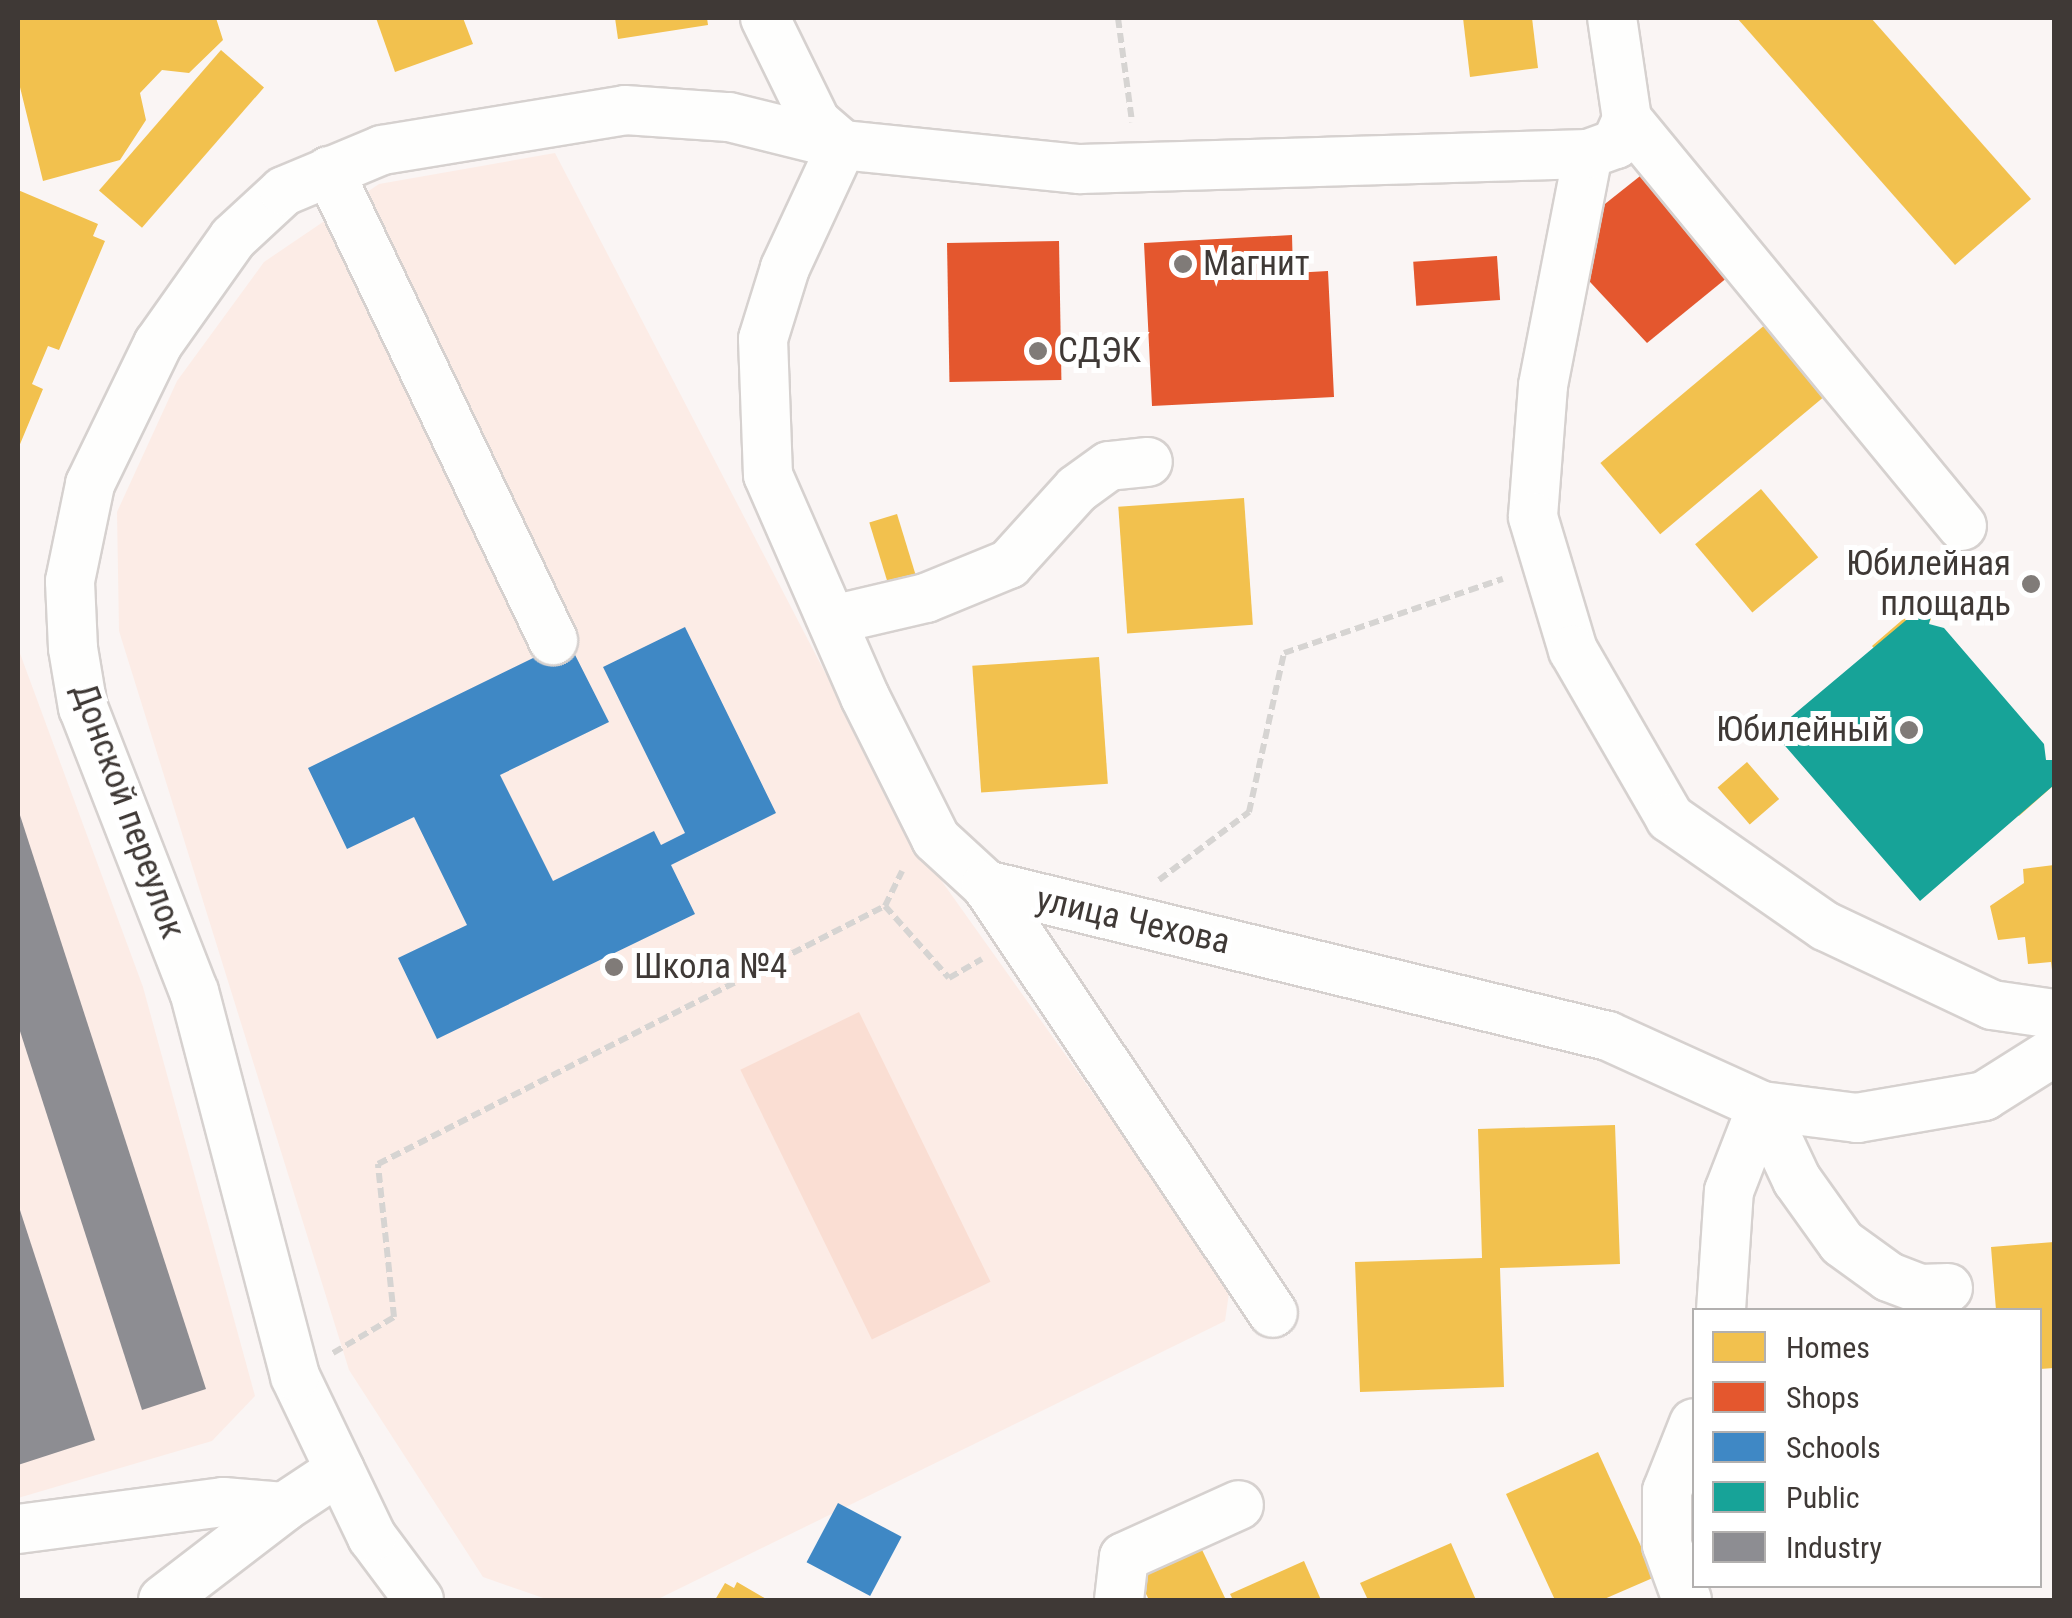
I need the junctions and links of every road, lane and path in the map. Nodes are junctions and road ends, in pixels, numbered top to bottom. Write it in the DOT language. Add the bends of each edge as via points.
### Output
graph roads {
  1 [pos="765,18"];
  2 [pos="1118,18"];
  3 [pos="1612,18"];
  4 [pos="1627,118"];
  5 [pos="842,145"];
  6 [pos="1588,154"];
  7 [pos="1137,168"];
  8 [pos="329,171"];
  9 [pos="1148,462"];
  10 [pos="1962,526"];
  11 [pos="1547,564"];
  12 [pos="832,620"];
  13 [pos="553,640"];
  14 [pos="986,886"];
  15 [pos="1110,917"];
  16 [pos="949,978"];
  17 [pos="2054,1014"];
  18 [pos="2054,1052"];
  19 [pos="1762,1106"];
  20 [pos="1948,1288"];
  21 [pos="1722,1308"];
  22 [pos="1273,1312"];
  23 [pos="295,1376"];
  24 [pos="1692,1428"];
  25 [pos="340,1470"];
  26 [pos="1240,1505"];
  27 [pos="284,1508"];
  28 [pos="18,1529"];
  29 [pos="163,1600"];
  30 [pos="420,1600"];
  31 [pos="1119,1600"];
  32 [pos="1687,1600"];
  1 -- 5 [label="street" via="816,122"];
  2 -- 7 [label="path"];
  3 -- 4 [label="street"];
  4 -- 6 [label="street" via="1616,144"];
  4 -- 10 [label="street"];
  5 -- 7 [label="street, Донской переулок" via="1080,169"];
  5 -- 8 [label="street, Донской переулок" via="730,117 625,110 418,143"];
  5 -- 12 [label="street, улица Чехова" via="786,268 763,339 768,474"];
  6 -- 7 [label="street, Донской переулок"];
  6 -- 11 [label="street" via="1544,386 1533,517"];
  8 -- 13 [label="street"];
  8 -- 23 [label="street, Донской переулок" via="284,191 234,238 158,344 90,484 70,582 82,708 194,992"];
  9 -- 12 [label="street" via="1110,466 1077,489 1009,564 926,598"];
  11 -- 15 [label="path" via="1284,653 1249,812"];
  11 -- 17 [label="street" via="1573,650 1670,818 1826,926 1992,1005"];
  12 -- 14 [label="street, улица Чехова" via="936,838"];
  14 -- 15 [label="street, улица Чехова"];
  14 -- 22 [label="street"];
  15 -- 19 [label="street, улица Чехова" via="1608,1036"];
  16 -- 23 [label="path" via="885,906 378,1164 394,1316"];
  18 -- 19 [label="street, улица Чехова" via="1984,1096 1858,1118"];
  19 -- 20 [label="street" via="1797,1180 1842,1244 1889,1276 1921,1289"];
  19 -- 21 [label="street" via="1730,1191"];
  23 -- 25 [label="street, Донской переулок"];
  24 -- 32 [label="street" via="1666,1490 1666,1545"];
  25 -- 27 [label="street"];
  25 -- 30 [label="street, Донской переулок" via="372,1537"];
  26 -- 31 [label="street" via="1124,1557"];
  27 -- 28 [label="street" via="223,1502"];
  27 -- 29 [label="street"];
}
